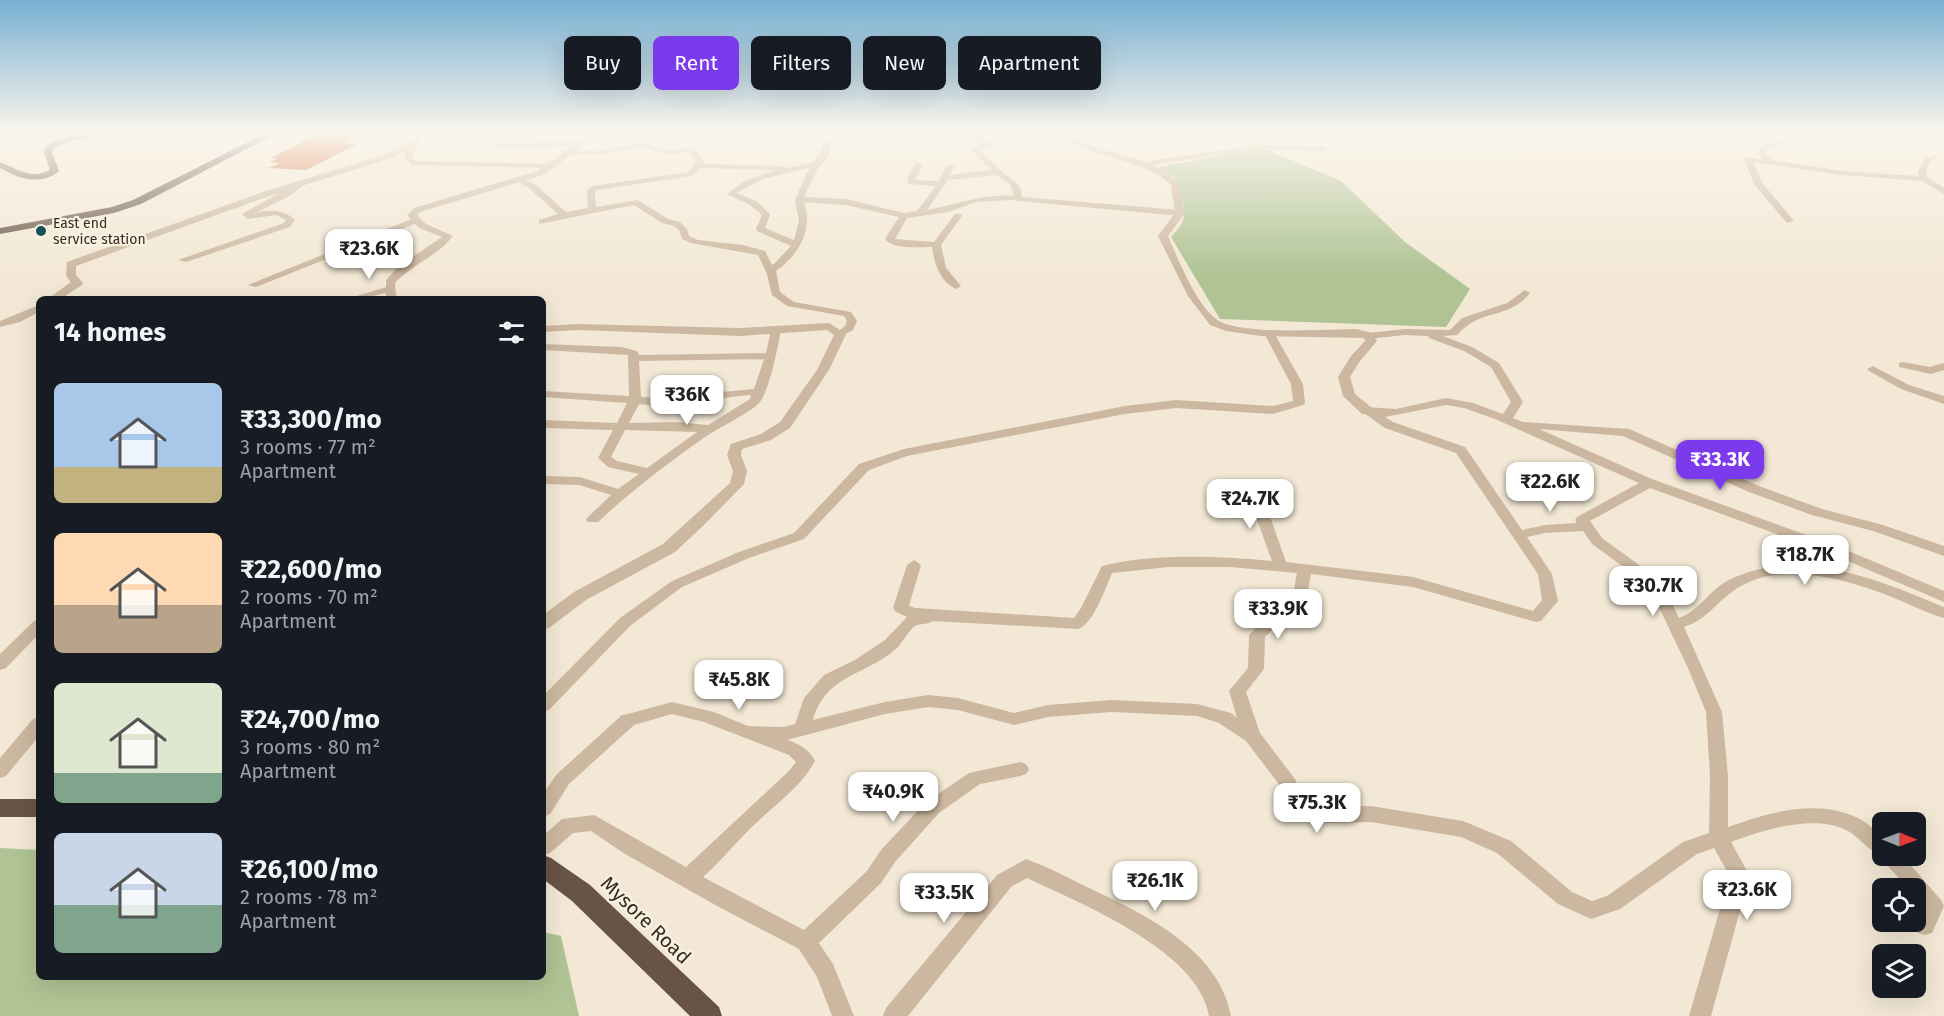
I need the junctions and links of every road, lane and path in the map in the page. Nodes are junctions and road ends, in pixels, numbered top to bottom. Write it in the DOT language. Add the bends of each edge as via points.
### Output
graph roads {
  1 [pos="182,179"];
  2 [pos="315,179"];
  3 [pos="659,179"];
  4 [pos="759,179"];
  5 [pos="809,179"];
  6 [pos="911,179"];
  7 [pos="953,179"];
  8 [pos="1009,179"];
  9 [pos="1170,179"];
  10 [pos="1757,179"];
  11 [pos="1924,179"];
  12 [pos="518,180"];
  13 [pos="943,181"];
  14 [pos="303,183"];
  15 [pos="1944,192"];
  16 [pos="1018,199"];
  17 [pos="799,200"];
  18 [pos="592,209"];
  19 [pos="1180,213"];
  20 [pos="564,214"];
  21 [pos="919,214"];
  22 [pos="904,216"];
  23 [pos="958,216"];
  24 [pos="414,221"];
  25 [pos="1790,221"];
  26 [pos="542,222"];
  27 [pos="0,231"];
  28 [pos="795,244"];
  29 [pos="936,245"];
  30 [pos="183,260"];
  31 [pos="770,271"];
  32 [pos="253,285"];
  33 [pos="956,286"];
  34 [pos="1525,293"];
  35 [pos="391,294"];
  36 [pos="58,296"];
  37 [pos="373,296"];
  38 [pos="36,310"];
  39 [pos="0,324"];
  40 [pos="546,329"];
  41 [pos="776,330"];
  42 [pos="1269,333"];
  43 [pos="840,334"];
  44 [pos="1425,334"];
  45 [pos="1368,336"];
  46 [pos="546,347"];
  47 [pos="771,356"];
  48 [pos="634,358"];
  49 [pos="1903,365"];
  50 [pos="1944,366"];
  51 [pos="1873,369"];
  52 [pos="546,394"];
  53 [pos="759,394"];
  54 [pos="635,400"];
  55 [pos="1944,400"];
  56 [pos="1367,411"];
  57 [pos="1510,421"];
  58 [pos="546,424"];
  59 [pos="620,427"];
  60 [pos="710,429"];
  61 [pos="651,473"];
  62 [pos="546,480"];
  63 [pos="1649,483"];
  64 [pos="1252,488"];
  65 [pos="620,494"];
  66 [pos="593,519"];
  67 [pos="1585,527"];
  68 [pos="1520,535"];
  69 [pos="1944,551"];
  70 [pos="914,565"];
  71 [pos="1280,565"];
  72 [pos="1305,568"];
  73 [pos="1944,597"];
  74 [pos="1944,613"];
  75 [pos="946,617"];
  76 [pos="546,622"];
  77 [pos="1676,624"];
  78 [pos="36,628"];
  79 [pos="0,664"];
  80 [pos="546,703"];
  81 [pos="36,728"];
  82 [pos="802,729"];
  83 [pos="747,733"];
  84 [pos="1252,736"];
  85 [pos="1020,769"];
  86 [pos="0,771"];
  87 [pos="546,804"];
  88 [pos="0,808"];
  89 [pos="36,808"];
  90 [pos="1718,837"];
  91 [pos="1872,839"];
  92 [pos="546,844"];
  93 [pos="1900,866"];
  94 [pos="546,867"];
  95 [pos="688,878"];
  96 [pos="1911,878"];
  97 [pos="1926,896"];
  98 [pos="1926,922"];
  99 [pos="806,942"];
  100 [pos="709,1016"];
  101 [pos="843,1016"];
  102 [pos="894,1016"];
  103 [pos="1220,1016"];
  104 [pos="1700,1016"];
  1 -- 27 [label="highway" via="114,210"];
  2 -- 14 [label="street"];
  3 -- 18 [label="street" via="595,188 591,191"];
  4 -- 28 [label="street" via="738,186 731,194 753,203 766,215 760,229"];
  5 -- 17 [label="street"];
  6 -- 13 [label="street"];
  7 -- 13 [label="street"];
  8 -- 16 [label="street" via="1018,189"];
  9 -- 19 [label="street"];
  10 -- 25 [label="street"];
  11 -- 15 [label="street"];
  12 -- 20 [label="street" via="532,186"];
  12 -- 24 [label="street" via="428,205 412,215"];
  13 -- 21 [label="street"];
  14 -- 30 [label="street" via="246,214 277,212 291,220 287,225"];
  14 -- 36 [label="street" via="70,264 71,276 78,284"];
  16 -- 19 [label="street"];
  16 -- 21 [label="street" via="975,200"];
  17 -- 22 [label="street" via="846,202"];
  17 -- 28 [label="street" via="804,232"];
  18 -- 20 [label="street"];
  18 -- 31 [label="street" via="635,202 677,224 685,237 698,244 752,248 762,253"];
  19 -- 42 [label="street" via="1164,236 1201,308 1213,323"];
  20 -- 26 [label="street"];
  21 -- 22 [label="street"];
  22 -- 29 [label="street" via="889,239 892,242"];
  23 -- 29 [label="street"];
  24 -- 32 [label="street"];
  24 -- 35 [label="street" via="448,236 390,282"];
  28 -- 31 [label="street"];
  29 -- 33 [label="street" via="945,277"];
  31 -- 43 [label="street" via="775,293 791,304 847,314 852,321"];
  34 -- 44 [label="street" via="1515,305 1477,315 1453,333"];
  35 -- 37 [label="street"];
  38 -- 39 [label="street"];
  40 -- 41 [label="street" via="740,333"];
  41 -- 43 [label="street" via="829,326"];
  41 -- 47 [label="street"];
  42 -- 45 [label="street"];
  42 -- 80 [label="street" via="1297,384 1299,403 1273,410 1176,404 1125,410 904,453 864,467 799,536 677,584 625,622"];
  43 -- 76 [label="street" via="823,370 785,425 766,437 736,447 734,455 740,471 737,484 699,522 669,548 580,596"];
  44 -- 45 [label="street"];
  44 -- 57 [label="street" via="1468,349 1495,365 1517,402"];
  45 -- 56 [label="street" via="1371,341 1344,378 1349,396"];
  46 -- 48 [label="street" via="621,350 633,353"];
  47 -- 48 [label="street"];
  47 -- 53 [label="street"];
  48 -- 54 [label="street"];
  49 -- 50 [label="street" via="1931,371"];
  51 -- 55 [label="street" via="1905,387"];
  52 -- 54 [label="street"];
  53 -- 54 [label="street" via="749,391 669,401"];
  53 -- 60 [label="street" via="755,401"];
  54 -- 59 [label="street"];
  56 -- 57 [label="street" via="1394,415 1431,402 1456,402"];
  56 -- 68 [label="street" via="1389,425 1461,450"];
  57 -- 63 [label="street"];
  57 -- 69 [label="street" via="1625,432 1754,489"];
  58 -- 59 [label="street"];
  59 -- 60 [label="street"];
  59 -- 61 [label="street" via="604,458"];
  60 -- 61 [label="street"];
  61 -- 65 [label="street"];
  62 -- 65 [label="street" via="580,481"];
  63 -- 67 [label="street" via="1582,520"];
  63 -- 73 [label="street" via="1801,538"];
  64 -- 71 [label="street" via="1257,509 1278,550"];
  65 -- 66 [label="street"];
  67 -- 68 [label="street"];
  67 -- 77 [label="street" via="1597,541 1645,576"];
  68 -- 72 [label="street" via="1547,583 1550,601 1536,617 1418,583"];
  70 -- 75 [label="street" via="901,608"];
  71 -- 72 [label="street"];
  71 -- 75 [label="street" via="1184,561 1107,569 1078,624"];
  72 -- 84 [label="street" via="1298,612 1265,609 1265,629 1257,635 1256,669 1237,691"];
  74 -- 77 [label="street" via="1839,575 1810,570 1776,571 1732,584 1694,618"];
  75 -- 82 [label="street" via="911,621 891,644 830,680 810,702"];
  77 -- 90 [label="street" via="1714,712"];
  78 -- 79 [label="street"];
  81 -- 86 [label="street"];
  82 -- 83 [label="street" via="784,734"];
  82 -- 84 [label="street" via="928,701 958,704 1014,719 1048,711 1112,706 1197,710 1224,718"];
  83 -- 87 [label="street" via="672,708 628,720 563,779"];
  83 -- 95 [label="street" via="795,750 806,760 796,777"];
  84 -- 90 [label="street" via="1289,784 1298,808 1314,816 1371,814 1463,829 1504,847 1565,898 1591,910 1613,903 1690,848"];
  85 -- 99 [label="street" via="975,778 932,808 874,877"];
  88 -- 89 [label="highway"];
  90 -- 91 [label="street" via="1764,822 1810,816 1854,825"];
  90 -- 104 [label="street" via="1742,880 1734,895"];
  92 -- 95 [label="street" via="569,825 594,823"];
  93 -- 96 [label="street"];
  94 -- 100 [label="highway, Mysore Road" via="581,893"];
  95 -- 99 [label="street"];
  97 -- 98 [label="street" via="1934,906"];
  99 -- 101 [label="street" via="825,971"];
  102 -- 103 [label="street" via="1004,881 1026,868 1161,937 1198,971 1217,999"];
}
